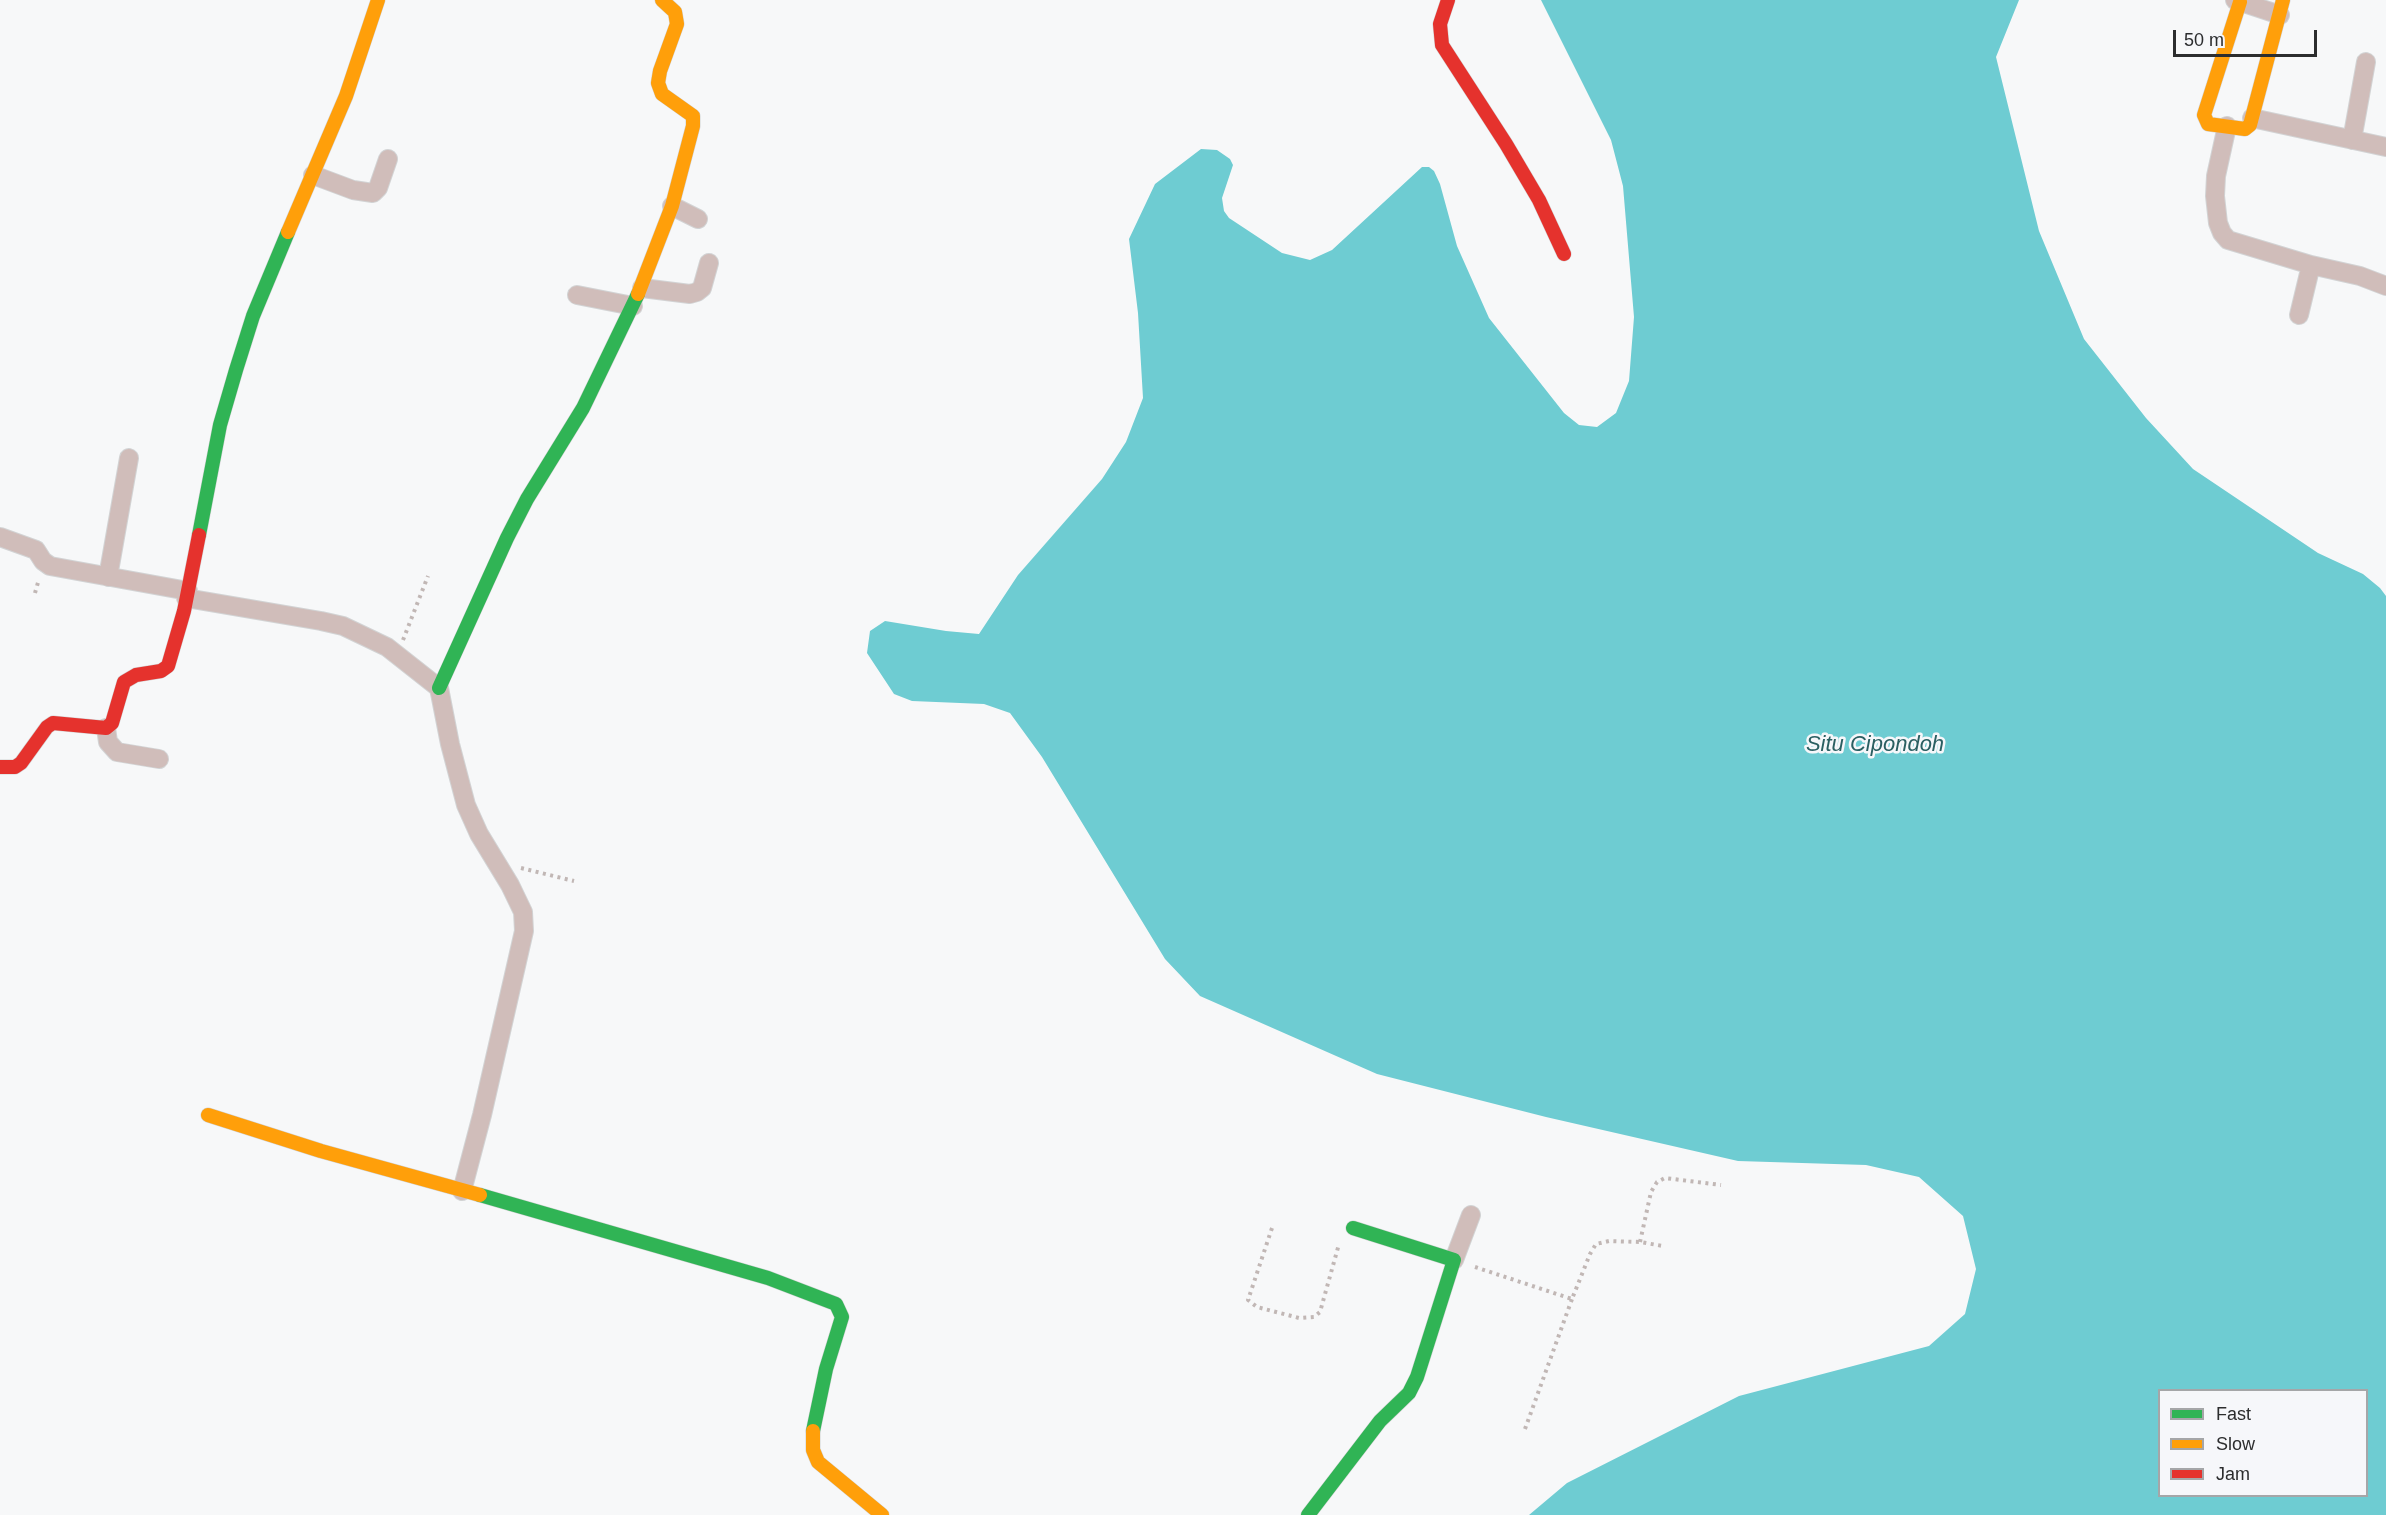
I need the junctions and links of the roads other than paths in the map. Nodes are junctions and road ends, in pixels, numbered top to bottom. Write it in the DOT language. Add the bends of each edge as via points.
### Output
graph roads {
  1 [pos="378,0"];
  2 [pos="662,0"];
  3 [pos="1448,0"];
  4 [pos="2238,1"];
  5 [pos="2281,7"];
  6 [pos="2366,62"];
  7 [pos="2252,117"];
  8 [pos="2227,126"];
  9 [pos="2352,140"];
  10 [pos="2386,147"];
  11 [pos="388,159"];
  12 [pos="313,175"];
  13 [pos="672,206"];
  14 [pos="698,219"];
  15 [pos="1564,254"];
  16 [pos="709,263"];
  17 [pos="2311,265"];
  18 [pos="2385,280"];
  19 [pos="642,288"];
  20 [pos="577,295"];
  21 [pos="633,306"];
  22 [pos="2299,315"];
  23 [pos="129,458"];
  24 [pos="0,537"];
  25 [pos="108,577"];
  26 [pos="187,595"];
  27 [pos="438,688"];
  28 [pos="106,728"];
  29 [pos="159,759"];
  30 [pos="0,767"];
  31 [pos="208,1115"];
  32 [pos="462,1191"];
  33 [pos="1471,1215"];
  34 [pos="1353,1228"];
  35 [pos="1454,1260"];
  36 [pos="882,1515"];
  37 [pos="1308,1515"];
  1 -- 12 [label="street" via="346,96"];
  2 -- 13 [label="street" via="675,12 676,24 658,83 662,94 693,116"];
  3 -- 15 [label="street" via="1440,24 1442,45 1539,200"];
  4 -- 5 [label="street"];
  4 -- 8 [label="street" via="2204,115 2208,123"];
  5 -- 7 [label="street"];
  6 -- 9 [label="street"];
  7 -- 8 [label="street" via="2245,129"];
  7 -- 9 [label="street"];
  8 -- 17 [label="street" via="2215,196 2222,233 2228,240"];
  9 -- 10 [label="street"];
  11 -- 12 [label="street" via="373,193"];
  12 -- 26 [label="street" via="253,316 236,369 220,425"];
  13 -- 14 [label="street"];
  13 -- 19 [label="street"];
  16 -- 19 [label="street" via="702,288 697,292"];
  17 -- 18 [label="street"];
  17 -- 22 [label="street"];
  19 -- 21 [label="street"];
  20 -- 21 [label="street"];
  21 -- 27 [label="street" via="583,408 517,518"];
  23 -- 25 [label="street"];
  24 -- 25 [label="street" via="36,550 50,566"];
  25 -- 26 [label="street"];
  26 -- 27 [label="street" via="343,626 398,654"];
  26 -- 28 [label="street" via="176,648 168,666 124,682 112,723"];
  27 -- 32 [label="street" via="466,805 518,899 524,931"];
  28 -- 29 [label="street" via="108,742 117,752"];
  28 -- 30 [label="street" via="53,723 21,763"];
  31 -- 32 [label="street"];
  32 -- 36 [label="street" via="768,1278 836,1304 842,1317 826,1369 813,1450 829,1473"];
  33 -- 35 [label="street"];
  34 -- 35 [label="street"];
  35 -- 37 [label="street" via="1409,1393 1380,1421"];
}
